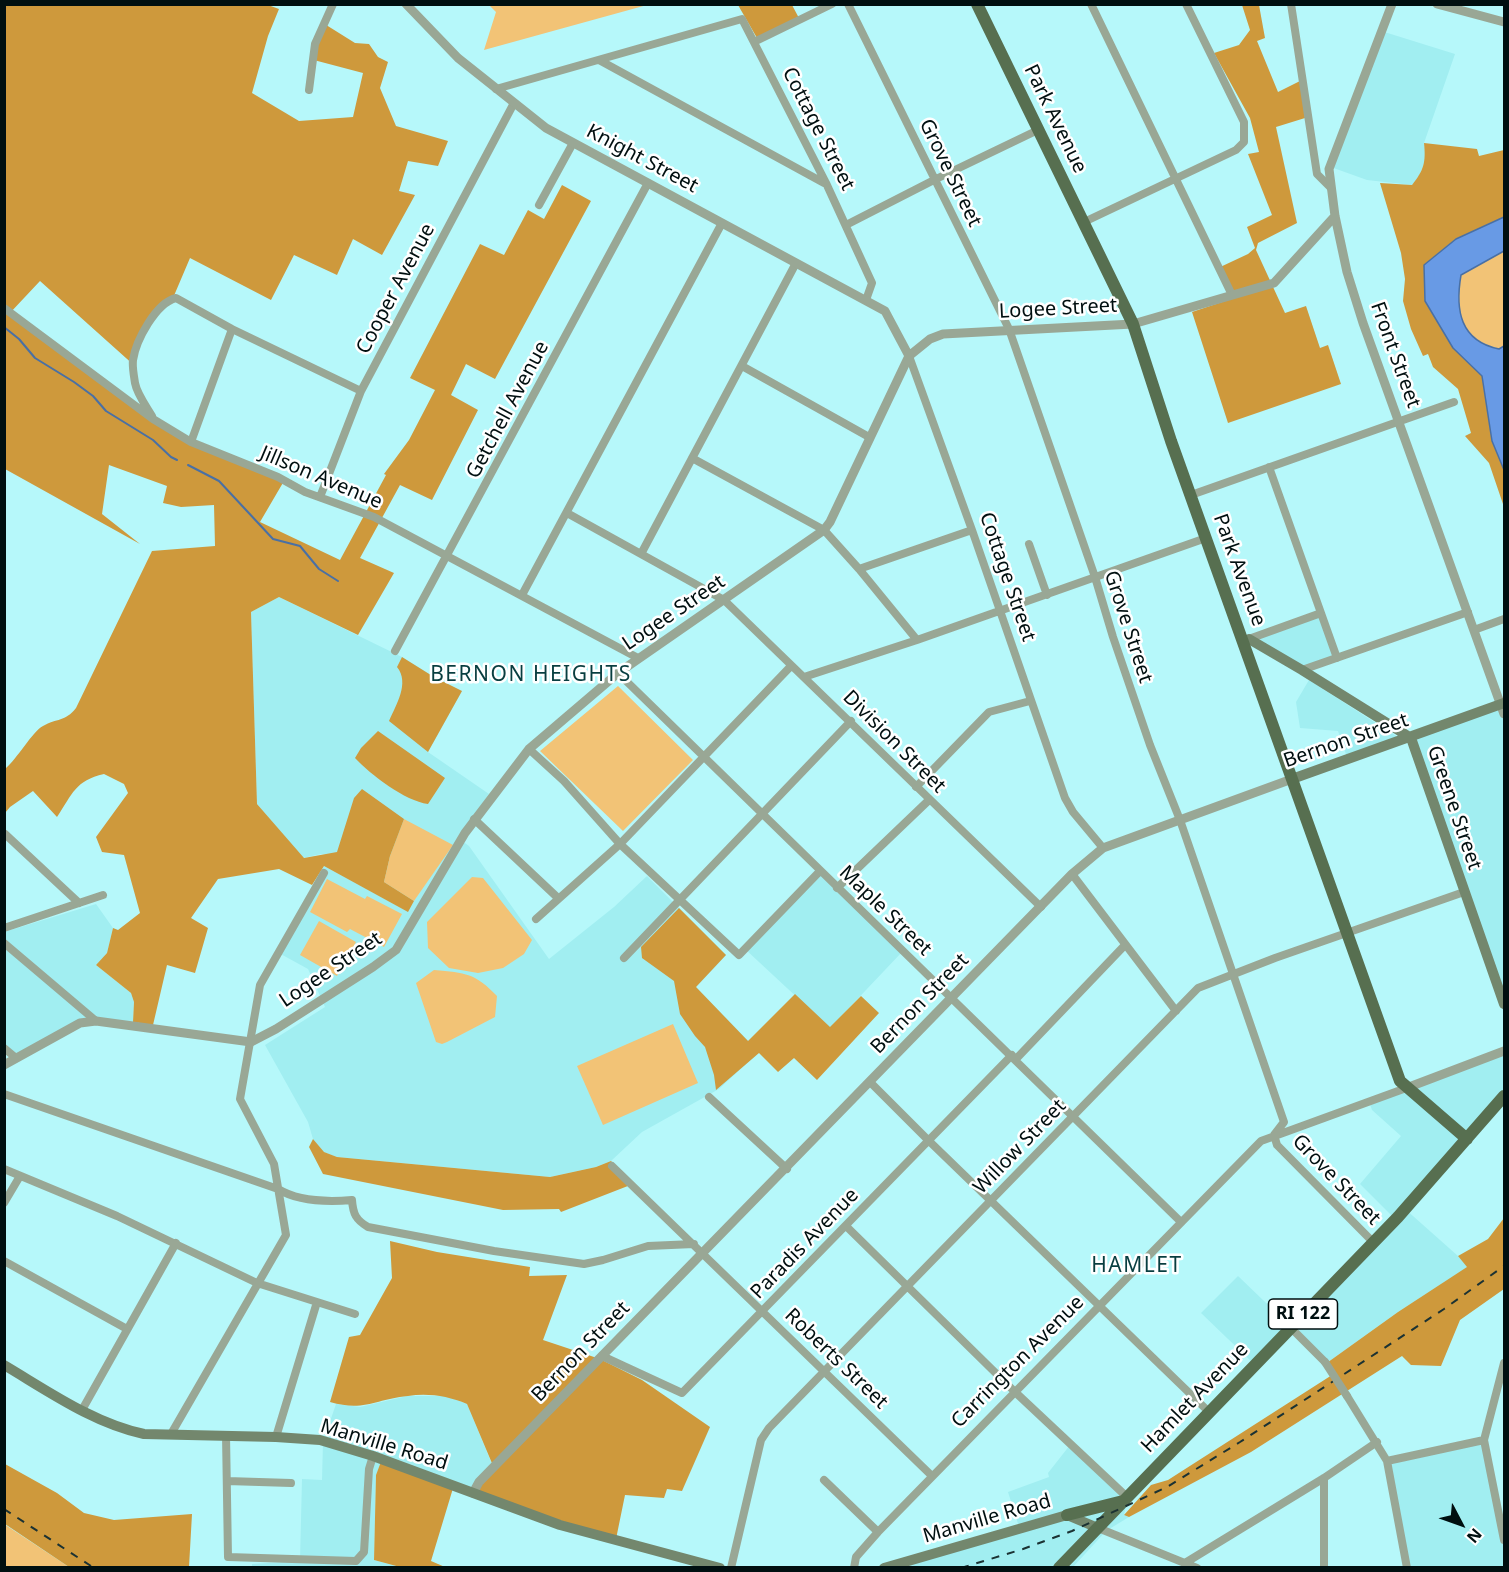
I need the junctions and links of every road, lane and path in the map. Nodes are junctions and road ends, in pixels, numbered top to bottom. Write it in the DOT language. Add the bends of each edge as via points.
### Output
graph roads {
  1 [pos="333,4"];
  2 [pos="406,4"];
  3 [pos="832,4"];
  4 [pos="848,4"];
  5 [pos="977,4"];
  6 [pos="1091,4"];
  7 [pos="1186,4"];
  8 [pos="1291,4"];
  9 [pos="1392,4"];
  10 [pos="1437,4"];
  11 [pos="1504,22"];
  12 [pos="754,42"];
  13 [pos="599,60"];
  14 [pos="496,88"];
  15 [pos="309,90"];
  16 [pos="514,103"];
  17 [pos="1038,130"];
  18 [pos="573,143"];
  19 [pos="1175,177"];
  20 [pos="934,180"];
  21 [pos="648,183"];
  22 [pos="826,183"];
  23 [pos="1331,188"];
  24 [pos="539,205"];
  25 [pos="1335,216"];
  26 [pos="1084,222"];
  27 [pos="722,223"];
  28 [pos="846,225"];
  29 [pos="796,263"];
  30 [pos="1232,295"];
  31 [pos="866,300"];
  32 [pos="4,308"];
  33 [pos="885,311"];
  34 [pos="1133,324"];
  35 [pos="232,329"];
  36 [pos="1009,329"];
  37 [pos="909,356"];
  38 [pos="742,366"];
  39 [pos="361,392"];
  40 [pos="1454,402"];
  41 [pos="153,419"];
  42 [pos="1400,421"];
  43 [pos="868,437"];
  44 [pos="191,442"];
  45 [pos="692,458"];
  46 [pos="1269,468"];
  47 [pos="1191,495"];
  48 [pos="320,497"];
  49 [pos="567,513"];
  50 [pos="824,530"];
  51 [pos="972,530"];
  52 [pos="1206,538"];
  53 [pos="1029,544"];
  54 [pos="641,554"];
  55 [pos="448,556"];
  56 [pos="859,569"];
  57 [pos="1095,577"];
  58 [pos="522,595"];
  59 [pos="1047,595"];
  60 [pos="724,600"];
  61 [pos="999,611"];
  62 [pos="1468,612"];
  63 [pos="1321,613"];
  64 [pos="1504,619"];
  65 [pos="1474,630"];
  66 [pos="917,640"];
  67 [pos="1246,640"];
  68 [pos="395,651"];
  69 [pos="1337,657"];
  70 [pos="638,658"];
  71 [pos="791,666"];
  72 [pos="1302,670"];
  73 [pos="618,673"];
  74 [pos="804,677"];
  75 [pos="1030,701"];
  76 [pos="1504,705"];
  77 [pos="851,722"];
  78 [pos="1411,738"];
  79 [pos="529,749"];
  80 [pos="704,758"];
  81 [pos="1292,779"];
  82 [pos="916,787"];
  83 [pos="929,800"];
  84 [pos="763,814"];
  85 [pos="474,819"];
  86 [pos="1180,820"];
  87 [pos="4,834"];
  88 [pos="620,843"];
  89 [pos="1103,848"];
  90 [pos="820,871"];
  91 [pos="324,873"];
  92 [pos="1072,874"];
  93 [pos="837,888"];
  94 [pos="1464,892"];
  95 [pos="103,895"];
  96 [pos="558,898"];
  97 [pos="681,900"];
  98 [pos="79,903"];
  99 [pos="1041,907"];
  100 [pos="536,919"];
  101 [pos="4,928"];
  102 [pos="1347,933"];
  103 [pos="4,943"];
  104 [pos="1125,945"];
  105 [pos="624,958"];
  106 [pos="1232,974"];
  107 [pos="951,998"];
  108 [pos="1504,1004"];
  109 [pos="1176,1011"];
  110 [pos="96,1021"];
  111 [pos="251,1042"];
  112 [pos="4,1048"];
  113 [pos="1504,1052"];
  114 [pos="1014,1057"];
  115 [pos="16,1058"];
  116 [pos="4,1065"];
  117 [pos="870,1082"];
  118 [pos="1409,1087"];
  119 [pos="4,1094"];
  120 [pos="709,1096"];
  121 [pos="1504,1096"];
  122 [pos="1073,1116"];
  123 [pos="1274,1135"];
  124 [pos="928,1140"];
  125 [pos="1467,1140"];
  126 [pos="612,1166"];
  127 [pos="4,1169"];
  128 [pos="787,1169"];
  129 [pos="20,1176"];
  130 [pos="278,1189"];
  131 [pos="991,1201"];
  132 [pos="4,1203"];
  133 [pos="1181,1222"];
  134 [pos="846,1226"];
  135 [pos="1373,1242"];
  136 [pos="176,1243"];
  137 [pos="694,1244"];
  138 [pos="703,1253"];
  139 [pos="4,1261"];
  140 [pos="257,1283"];
  141 [pos="907,1286"];
  142 [pos="317,1302"];
  143 [pos="1099,1306"];
  144 [pos="763,1311"];
  145 [pos="355,1314"];
  146 [pos="1290,1327"];
  147 [pos="127,1329"];
  148 [pos="602,1356"];
  149 [pos="1504,1363"];
  150 [pos="4,1365"];
  151 [pos="825,1371"];
  152 [pos="1014,1391"];
  153 [pos="82,1410"];
  154 [pos="1209,1412"];
  155 [pos="171,1434"];
  156 [pos="226,1436"];
  157 [pos="276,1437"];
  158 [pos="1484,1440"];
  159 [pos="1377,1442"];
  160 [pos="373,1456"];
  161 [pos="1387,1461"];
  162 [pos="932,1476"];
  163 [pos="1324,1478"];
  164 [pos="226,1480"];
  165 [pos="824,1480"];
  166 [pos="291,1483"];
  167 [pos="474,1493"];
  168 [pos="1126,1499"];
  169 [pos="1067,1515"];
  170 [pos="1098,1528"];
  171 [pos="878,1532"];
  172 [pos="1504,1540"];
  173 [pos="1185,1563"];
  174 [pos="720,1568"];
  175 [pos="731,1568"];
  176 [pos="854,1568"];
  177 [pos="885,1568"];
  178 [pos="1059,1568"];
  179 [pos="1197,1568"];
  180 [pos="1324,1568"];
  181 [pos="1407,1568"];
  1 -- 15 [label="street" via="315,44"];
  2 -- 14 [label="street, Knight Street" via="458,58"];
  3 -- 12 [label="street"];
  4 -- 20 [label="street, Grove Street"];
  5 -- 17 [label="main road, Park Avenue"];
  6 -- 19 [label="street"];
  7 -- 19 [label="street" via="1244,122 1244,142 1236,150"];
  8 -- 23 [label="street" via="1317,174"];
  9 -- 23 [label="street, Front Street" via="1329,170"];
  10 -- 11 [label="street"];
  12 -- 13 [label="street, Cottage Street" via="742,19"];
  12 -- 22 [label="street, Cottage Street"];
  13 -- 14 [label="street"];
  13 -- 22 [label="street"];
  14 -- 16 [label="street, Knight Street"];
  16 -- 18 [label="street, Knight Street"];
  16 -- 39 [label="street, Cooper Avenue"];
  17 -- 20 [label="street"];
  17 -- 26 [label="main road, Park Avenue"];
  18 -- 21 [label="street, Knight Street"];
  18 -- 24 [label="street"];
  19 -- 26 [label="street"];
  19 -- 30 [label="street"];
  20 -- 28 [label="street"];
  20 -- 36 [label="street, Grove Street"];
  21 -- 27 [label="street, Knight Street"];
  21 -- 55 [label="street, Getchell Avenue"];
  22 -- 28 [label="street, Cottage Street"];
  23 -- 25 [label="street, Front Street"];
  25 -- 30 [label="street, Logee Street" via="1274,283"];
  25 -- 42 [label="street, Front Street" via="1347,272"];
  26 -- 34 [label="main road, Park Avenue"];
  27 -- 29 [label="street, Knight Street"];
  27 -- 49 [label="street"];
  28 -- 31 [label="street, Cottage Street" via="872,283"];
  29 -- 31 [label="street, Knight Street"];
  29 -- 38 [label="street"];
  30 -- 34 [label="street, Logee Street"];
  31 -- 33 [label="street, Knight Street"];
  32 -- 41 [label="street, Jillson Avenue"];
  33 -- 37 [label="street, Cottage Street"];
  34 -- 36 [label="street, Logee Street"];
  34 -- 47 [label="main road, Park Avenue"];
  35 -- 39 [label="street"];
  35 -- 41 [label="street" via="176,298 158,309 146,326 133,360 135,385"];
  35 -- 44 [label="street"];
  36 -- 37 [label="street, Logee Street" via="943,334"];
  36 -- 57 [label="street, Grove Street"];
  37 -- 43 [label="street, Logee Street"];
  37 -- 51 [label="street, Cottage Street"];
  38 -- 43 [label="street"];
  38 -- 45 [label="street"];
  39 -- 48 [label="street, Cooper Avenue"];
  40 -- 42 [label="street"];
  41 -- 44 [label="street, Jillson Avenue"];
  42 -- 46 [label="street"];
  42 -- 62 [label="street, Front Street"];
  43 -- 50 [label="street, Logee Street"];
  44 -- 48 [label="street, Jillson Avenue"];
  45 -- 50 [label="street"];
  45 -- 54 [label="street"];
  46 -- 47 [label="street"];
  46 -- 63 [label="street"];
  47 -- 52 [label="main road, Park Avenue"];
  48 -- 55 [label="street, Jillson Avenue" via="374,517"];
  49 -- 54 [label="street, Division Street"];
  49 -- 58 [label="street"];
  50 -- 56 [label="street"];
  50 -- 60 [label="street, Logee Street"];
  51 -- 56 [label="street"];
  51 -- 61 [label="street, Cottage Street"];
  52 -- 57 [label="street"];
  52 -- 67 [label="main road, Park Avenue"];
  53 -- 59 [label="street"];
  54 -- 60 [label="street, Division Street"];
  55 -- 58 [label="street, Jillson Avenue"];
  55 -- 68 [label="street, Getchell Avenue"];
  56 -- 66 [label="street"];
  57 -- 59 [label="street"];
  57 -- 86 [label="street, Grove Street" via="1150,746"];
  58 -- 70 [label="street, Jillson Avenue"];
  59 -- 61 [label="street"];
  60 -- 70 [label="street, Logee Street"];
  60 -- 71 [label="street, Division Street"];
  61 -- 66 [label="street"];
  61 -- 75 [label="street, Cottage Street"];
  62 -- 65 [label="street, Front Street"];
  62 -- 69 [label="street"];
  63 -- 67 [label="street"];
  63 -- 69 [label="street"];
  64 -- 65 [label="street"];
  65 -- 76 [label="street, Front Street"];
  66 -- 74 [label="street"];
  67 -- 72 [label="main road, Greene Street"];
  67 -- 81 [label="main road, Park Avenue"];
  69 -- 72 [label="street"];
  70 -- 73 [label="street, Logee Street"];
  71 -- 74 [label="street, Division Street"];
  71 -- 80 [label="street"];
  72 -- 78 [label="main road, Greene Street"];
  73 -- 79 [label="street, Logee Street"];
  73 -- 80 [label="street, Maple Street"];
  74 -- 77 [label="street, Division Street"];
  75 -- 82 [label="street" via="989,712"];
  75 -- 89 [label="street, Cottage Street" via="1065,798"];
  76 -- 78 [label="main road, Bernon Street"];
  77 -- 82 [label="street, Division Street"];
  77 -- 84 [label="street"];
  78 -- 81 [label="main road, Bernon Street"];
  78 -- 94 [label="main road, Greene Street"];
  79 -- 85 [label="street, Logee Street"];
  79 -- 88 [label="street"];
  80 -- 84 [label="street, Maple Street"];
  80 -- 88 [label="street"];
  81 -- 86 [label="street, Bernon Street"];
  81 -- 102 [label="main road, Park Avenue"];
  82 -- 83 [label="street, Division Street"];
  83 -- 93 [label="street"];
  83 -- 99 [label="street, Division Street"];
  84 -- 90 [label="street, Maple Street"];
  84 -- 97 [label="street"];
  85 -- 96 [label="street"];
  85 -- 111 [label="street, Logee Street" via="396,950"];
  86 -- 89 [label="street, Bernon Street"];
  86 -- 106 [label="street, Grove Street"];
  87 -- 98 [label="street"];
  88 -- 96 [label="street"];
  88 -- 97 [label="street"];
  89 -- 92 [label="street, Bernon Street"];
  90 -- 93 [label="street, Maple Street"];
  90 -- 97 [label="street" via="739,955"];
  91 -- 111 [label="street" via="260,985"];
  92 -- 99 [label="street, Bernon Street"];
  92 -- 104 [label="street"];
  93 -- 107 [label="street, Maple Street"];
  94 -- 102 [label="street, Willow Street"];
  94 -- 108 [label="main road, Greene Street"];
  95 -- 98 [label="street"];
  96 -- 100 [label="street"];
  97 -- 105 [label="street"];
  98 -- 101 [label="street"];
  99 -- 107 [label="street, Bernon Street"];
  102 -- 106 [label="street, Willow Street"];
  102 -- 118 [label="main road, Park Avenue" via="1400,1081"];
  103 -- 110 [label="street"];
  104 -- 109 [label="street"];
  104 -- 114 [label="street, Paradis Avenue"];
  106 -- 109 [label="street, Willow Street" via="1198,988"];
  106 -- 123 [label="street, Grove Street" via="1284,1122"];
  107 -- 114 [label="street, Maple Street"];
  107 -- 117 [label="street, Bernon Street"];
  109 -- 122 [label="street, Willow Street"];
  110 -- 111 [label="street"];
  110 -- 115 [label="street" via="80,1023"];
  111 -- 130 [label="street" via="240,1099 274,1164"];
  112 -- 115 [label="street"];
  113 -- 118 [label="street, Carrington Avenue"];
  114 -- 122 [label="street, Maple Street"];
  114 -- 124 [label="street, Paradis Avenue"];
  115 -- 116 [label="street"];
  117 -- 124 [label="street"];
  117 -- 128 [label="street, Bernon Street"];
  118 -- 123 [label="street, Carrington Avenue"];
  118 -- 125 [label="main road, Park Avenue"];
  119 -- 130 [label="street"];
  120 -- 128 [label="street"];
  121 -- 125 [label="main road, Hamlet Avenue / RI 122"];
  122 -- 131 [label="street, Willow Street"];
  122 -- 133 [label="street, Maple Street"];
  123 -- 133 [label="street, Carrington Avenue" via="1261,1141"];
  123 -- 135 [label="street, Grove Street" via="1277,1145"];
  124 -- 131 [label="street"];
  124 -- 134 [label="street, Paradis Avenue"];
  125 -- 135 [label="main road, Hamlet Avenue / RI 122"];
  126 -- 137 [label="street, Roberts Street"];
  127 -- 129 [label="street"];
  128 -- 138 [label="street, Bernon Street"];
  129 -- 132 [label="street"];
  129 -- 136 [label="street"];
  130 -- 137 [label="street" via="287,1195 327,1202 352,1200 353,1213 368,1227 576,1263 603,1260 648,1246"];
  130 -- 140 [label="street" via="286,1235"];
  131 -- 141 [label="street, Willow Street"];
  131 -- 143 [label="street"];
  133 -- 143 [label="street, Carrington Avenue"];
  134 -- 141 [label="street"];
  134 -- 144 [label="street, Paradis Avenue"];
  135 -- 146 [label="main road, Hamlet Avenue / RI 122"];
  136 -- 140 [label="street"];
  136 -- 147 [label="street"];
  137 -- 138 [label="street, Roberts Street"];
  138 -- 144 [label="street, Roberts Street"];
  138 -- 148 [label="street, Bernon Street"];
  139 -- 147 [label="street"];
  140 -- 142 [label="street"];
  140 -- 155 [label="street"];
  141 -- 151 [label="street, Willow Street"];
  141 -- 152 [label="street"];
  142 -- 145 [label="street"];
  142 -- 157 [label="street"];
  143 -- 152 [label="street, Carrington Avenue"];
  143 -- 154 [label="street"];
  144 -- 148 [label="street, Paradis Avenue" via="682,1393"];
  144 -- 151 [label="street, Roberts Street"];
  146 -- 154 [label="main road, Hamlet Avenue / RI 122"];
  146 -- 159 [label="street, bridge" via="1325,1362"];
  147 -- 153 [label="street"];
  148 -- 167 [label="street, Bernon Street" via="479,1482"];
  149 -- 158 [label="street"];
  150 -- 153 [label="main road, Manville Road"];
  151 -- 162 [label="street, Roberts Street"];
  151 -- 175 [label="street, Willow Street" via="761,1440"];
  152 -- 162 [label="street, Carrington Avenue"];
  152 -- 168 [label="street"];
  153 -- 155 [label="main road, Manville Road" via="123,1430"];
  154 -- 168 [label="main road, Hamlet Avenue / RI 122"];
  155 -- 156 [label="main road, Manville Road"];
  156 -- 157 [label="main road, Manville Road"];
  156 -- 164 [label="street"];
  157 -- 160 [label="main road, Manville Road" via="320,1440"];
  158 -- 161 [label="street"];
  158 -- 172 [label="street"];
  159 -- 161 [label="street"];
  159 -- 163 [label="street"];
  160 -- 164 [label="street" via="364,1552 356,1561 228,1557"];
  160 -- 167 [label="main road, Manville Road"];
  161 -- 181 [label="street"];
  162 -- 171 [label="street, Carrington Avenue"];
  163 -- 173 [label="street"];
  163 -- 180 [label="street"];
  164 -- 166 [label="street"];
  165 -- 171 [label="street"];
  167 -- 174 [label="main road, Manville Road" via="560,1525"];
  168 -- 169 [label="main road"];
  168 -- 170 [label="main road, Hamlet Avenue / RI 122"];
  169 -- 170 [label="main road, Manville Road"];
  169 -- 177 [label="main road, Manville Road"];
  170 -- 173 [label="street"];
  170 -- 178 [label="main road, Hamlet Avenue / RI 122"];
  171 -- 176 [label="street, Carrington Avenue" via="856,1557"];
  173 -- 179 [label="street"];
}
